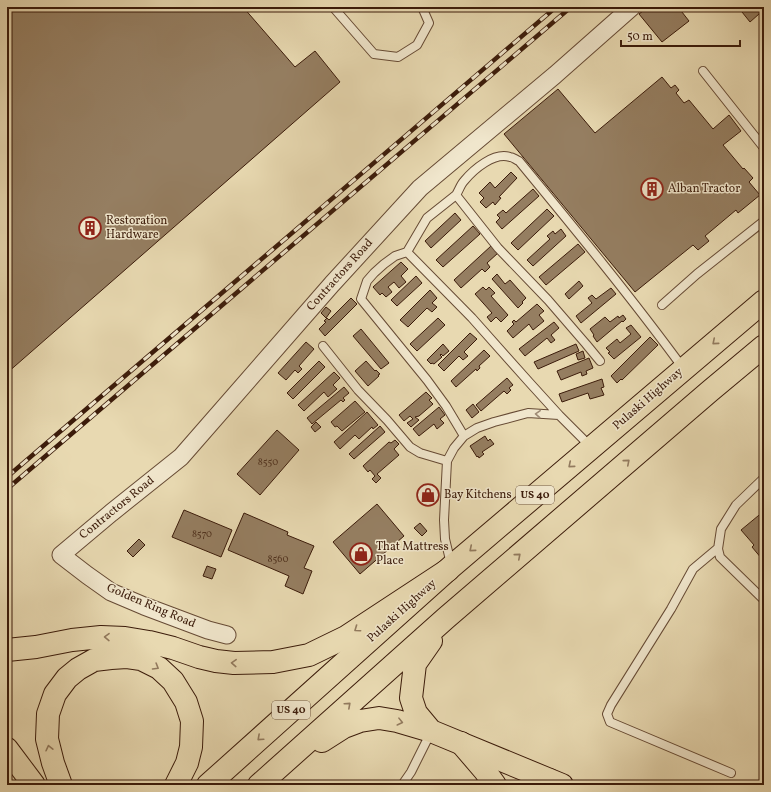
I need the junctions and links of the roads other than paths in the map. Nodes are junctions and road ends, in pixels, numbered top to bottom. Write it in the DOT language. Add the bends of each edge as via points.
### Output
graph roads {
  1 [pos="333,7"];
  2 [pos="422,7"];
  3 [pos="632,7"];
  4 [pos="703,71"];
  5 [pos="764,148"];
  6 [pos="456,195"];
  7 [pos="764,221"];
  8 [pos="407,252"];
  9 [pos="764,301"];
  10 [pos="662,305"];
  11 [pos="324,346"];
  12 [pos="764,346"];
  13 [pos="600,361"];
  14 [pos="683,369"];
  15 [pos="559,415"];
  16 [pos="464,436"];
  17 [pos="592,448"];
  18 [pos="447,461"];
  19 [pos="764,478"];
  20 [pos="718,548"];
  21 [pos="61,555"];
  22 [pos="450,568"];
  23 [pos="764,600"];
  24 [pos="446,618"];
  25 [pos="227,635"];
  26 [pos="7,650"];
  27 [pos="431,731"];
  28 [pos="460,743"];
  29 [pos="7,749"];
  30 [pos="277,768"];
  31 [pos="731,773"];
  32 [pos="552,783"];
  33 [pos="34,785"];
  34 [pos="61,785"];
  35 [pos="176,785"];
  36 [pos="208,785"];
  37 [pos="259,785"];
  38 [pos="402,785"];
  39 [pos="495,785"];
  1 -- 2 [label="lane" via="374,54 398,57 417,45 429,23"];
  3 -- 21 [label="street, Contractors Road" via="420,188 332,284 181,457"];
  4 -- 5 [label="lane"];
  6 -- 8 [label="lane" via="427,218"];
  6 -- 13 [label="lane" via="498,248 548,300"];
  6 -- 14 [label="lane" via="463,182 480,165 503,156 511,156 519,161 592,249"];
  7 -- 10 [label="lane"];
  8 -- 15 [label="lane" via="472,318"];
  8 -- 16 [label="lane" via="395,256 374,273 367,281 361,299 427,380"];
  9 -- 14 [label="highway, Pulaski Highway / US 40, one-way"];
  11 -- 18 [label="lane" via="358,390 410,447 420,453"];
  24 -- 12 [label="highway, US 40, one-way"];
  14 -- 17 [label="highway, Pulaski Highway / US 40"];
  15 -- 16 [label="lane, one-way" via="528,413 477,428"];
  15 -- 17 [label="lane"];
  16 -- 18 [label="lane"];
  17 -- 22 [label="highway, Pulaski Highway / US 40, one-way"];
  18 -- 22 [label="lane" via="444,520"];
  19 -- 20 [label="lane" via="736,505 721,529"];
  20 -- 23 [label="lane" via="720,557"];
  20 -- 31 [label="lane" via="693,569 607,714 610,722"];
  21 -- 25 [label="street, Golden Ring Road" via="111,592"];
  22 -- 26 [label="highway, one-way" via="346,637 309,655 273,662 216,661 173,648 125,638 101,637"];
  22 -- 36 [label="highway, Pulaski Highway / US 40, one-way"];
  24 -- 27 [label="highway" via="415,664 412,684 411,698 416,713"];
  30 -- 24 [label="highway, US 40, one-way"];
  27 -- 28 [label="highway"];
  30 -- 27 [label="highway, one-way" via="360,721 379,718"];
  27 -- 38 [label="lane"];
  28 -- 32 [label="highway"];
  28 -- 39 [label="highway"];
  29 -- 33 [label="highway"];
  30 -- 37 [label="highway, US 40"];
  34 -- 35 [label="highway, one-way" via="47,738 48,714 55,694 67,678 94,660 127,657 142,659 159,668 174,681 186,702 192,721 192,747"];
}
